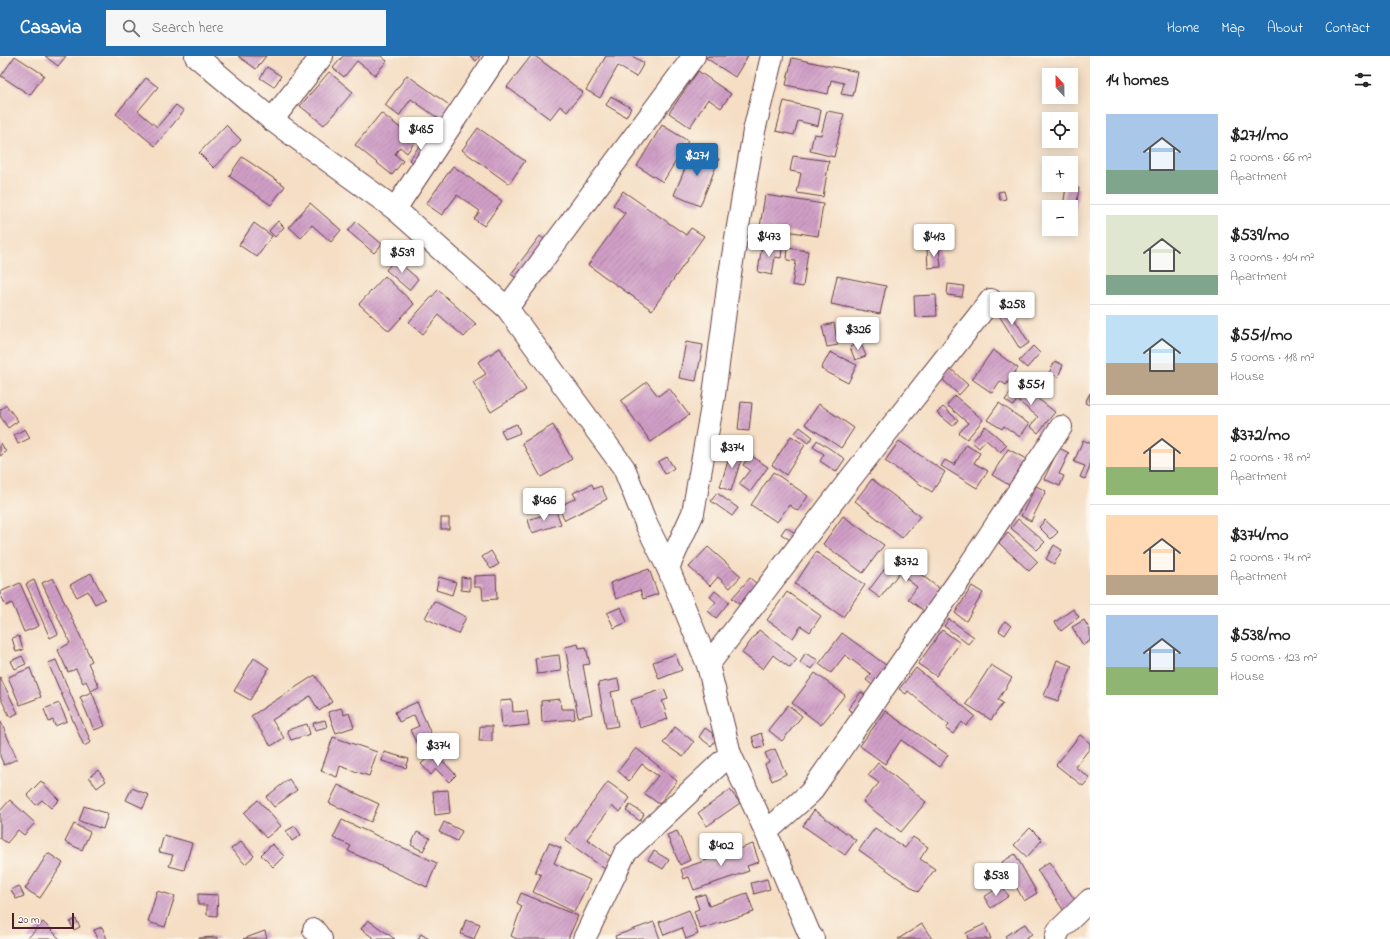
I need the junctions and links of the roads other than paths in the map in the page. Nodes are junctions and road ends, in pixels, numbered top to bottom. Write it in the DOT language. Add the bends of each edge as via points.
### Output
graph roads {
  1 [pos="196,56"];
  2 [pos="322,56"];
  3 [pos="497,56"];
  4 [pos="694,56"];
  5 [pos="772,56"];
  6 [pos="272,120"];
  7 [pos="395,209"];
  8 [pos="991,300"];
  9 [pos="508,308"];
  10 [pos="1061,427"];
  11 [pos="668,568"];
  12 [pos="708,665"];
  13 [pos="730,754"];
  14 [pos="766,832"];
  15 [pos="1090,900"];
  16 [pos="805,937"];
  17 [pos="584,939"];
  18 [pos="1056,939"];
  1 -- 6 [label="street"];
  2 -- 6 [label="street"];
  3 -- 7 [label="street"];
  4 -- 9 [label="street"];
  5 -- 11 [label="street" via="753,139 729,280 714,395 693,513"];
  6 -- 7 [label="street"];
  7 -- 9 [label="street"];
  8 -- 12 [label="street"];
  9 -- 11 [label="street" via="624,468 647,526"];
  10 -- 14 [label="street" via="967,569 810,793"];
  11 -- 12 [label="street"];
  12 -- 13 [label="street"];
  13 -- 14 [label="street"];
  13 -- 17 [label="street" via="625,853"];
  14 -- 16 [label="street"];
  15 -- 18 [label="street" via="1058,931"];
}
